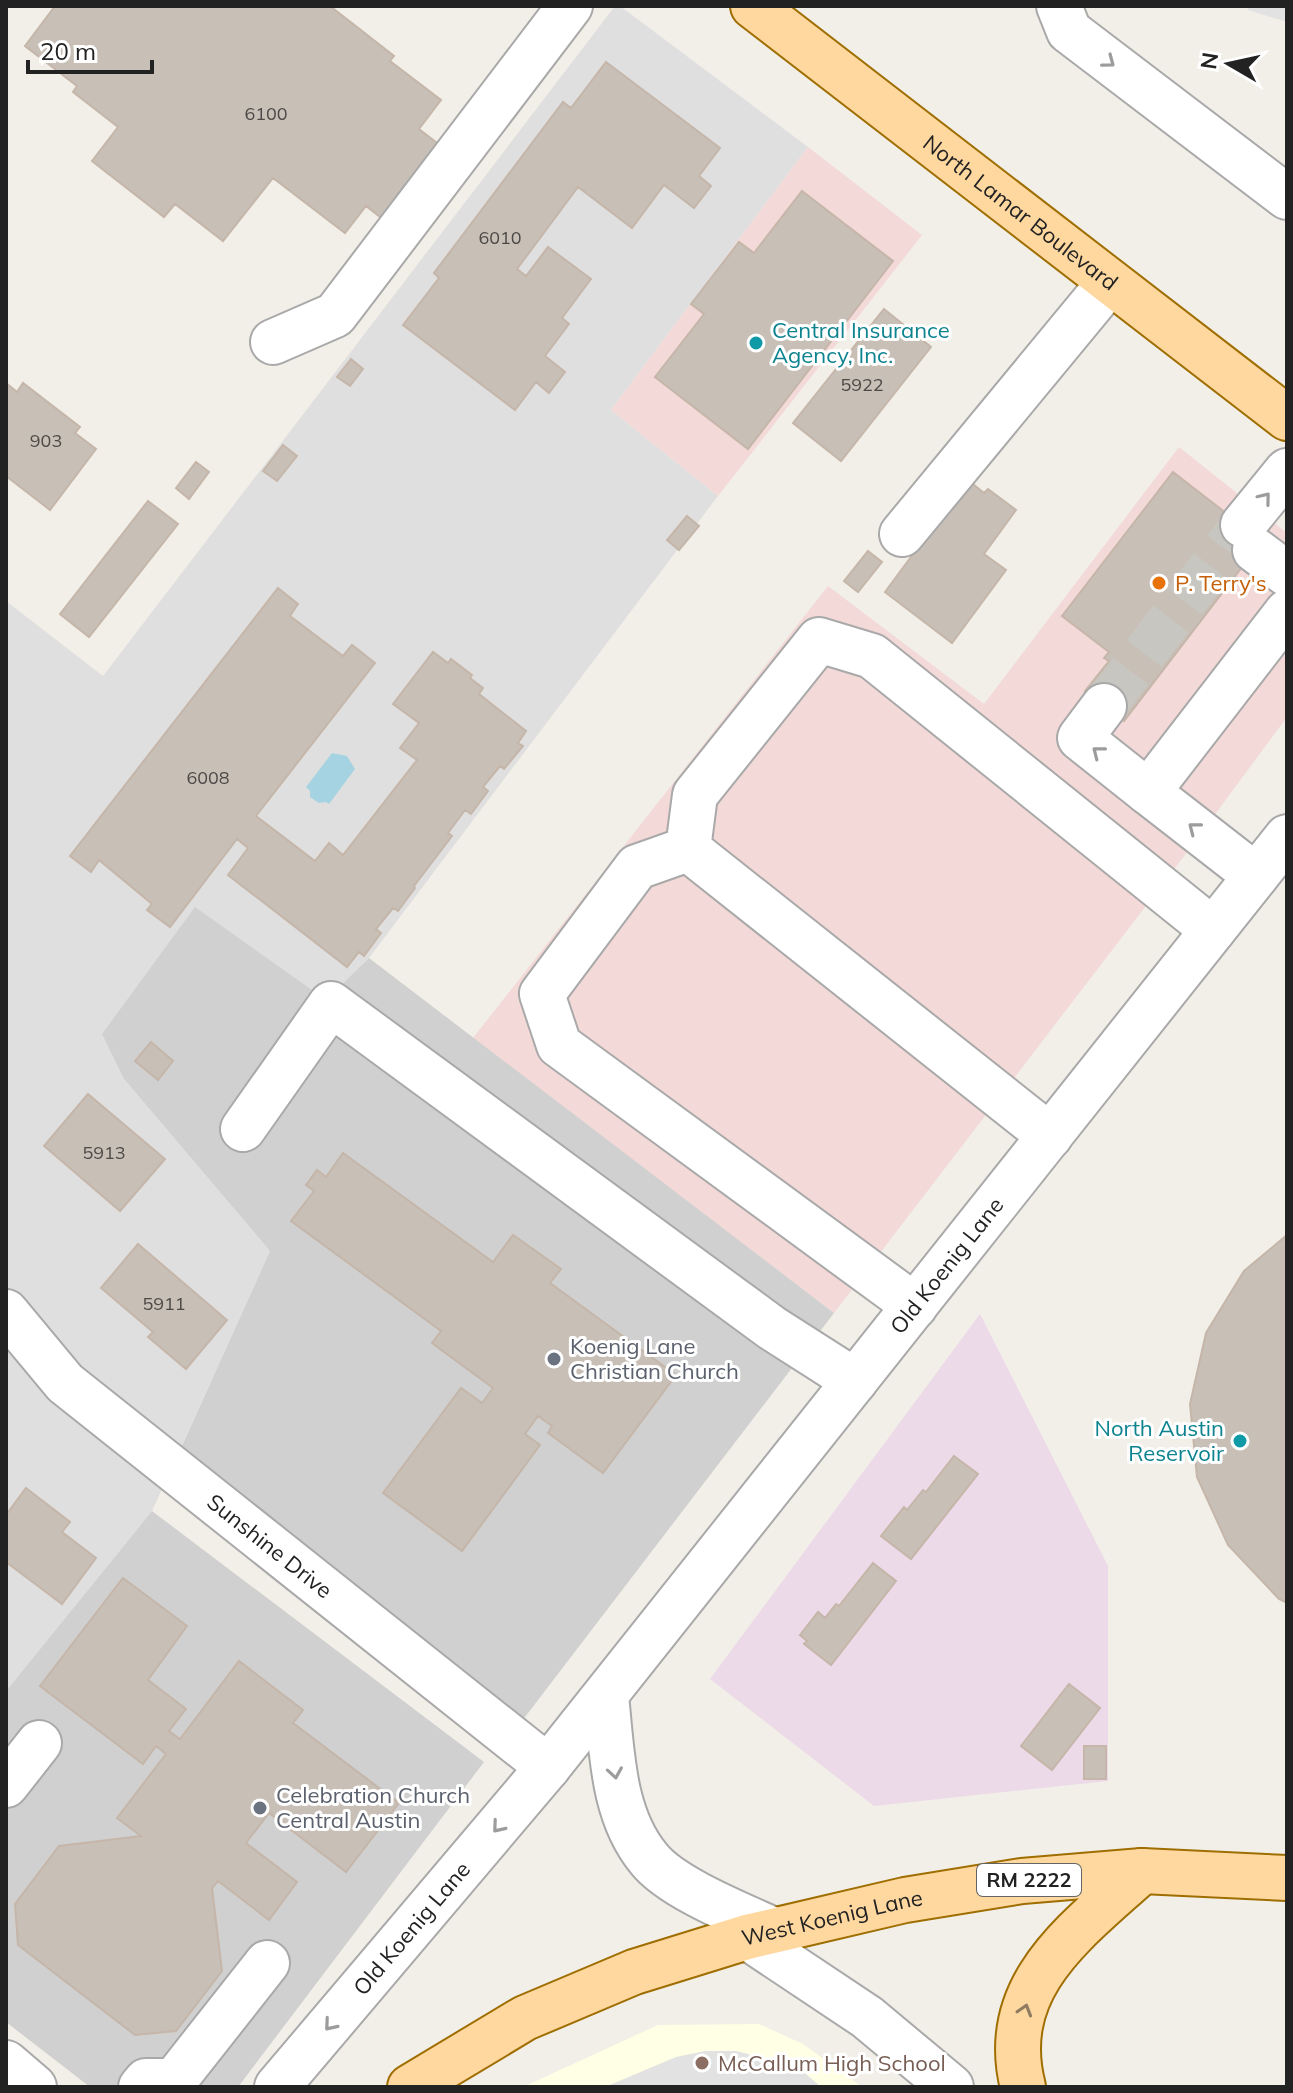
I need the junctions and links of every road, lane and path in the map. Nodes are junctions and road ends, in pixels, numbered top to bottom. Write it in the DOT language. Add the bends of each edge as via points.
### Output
graph roads {
  1 [pos="570,6"];
  2 [pos="753,6"];
  3 [pos="1059,6"];
  4 [pos="1287,197"];
  5 [pos="1110,282"];
  6 [pos="273,342"];
  7 [pos="1287,418"];
  8 [pos="1287,471"];
  9 [pos="902,534"];
  10 [pos="1262,550"];
  11 [pos="1287,612"];
  12 [pos="1104,706"];
  13 [pos="1148,792"];
  14 [pos="1287,837"];
  15 [pos="688,849"];
  16 [pos="1256,876"];
  17 [pos="1213,930"];
  18 [pos="243,1129"];
  19 [pos="1050,1136"];
  20 [pos="915,1306"];
  21 [pos="6,1312"];
  22 [pos="855,1381"];
  23 [pos="606,1696"];
  24 [pos="39,1743"];
  25 [pos="548,1767"];
  26 [pos="6,1785"];
  27 [pos="1142,1871"];
  28 [pos="1287,1878"];
  29 [pos="762,1934"];
  30 [pos="267,1963"];
  31 [pos="6,2063"];
  32 [pos="34,2087"];
  33 [pos="141,2087"];
  34 [pos="277,2087"];
  35 [pos="410,2087"];
  36 [pos="951,2087"];
  37 [pos="1023,2087"];
  1 -- 6 [label="street" via="335,315"];
  2 -- 5 [label="main road, North Lamar Boulevard"];
  3 -- 4 [label="street, one-way" via="1069,31"];
  5 -- 7 [label="main road, North Lamar Boulevard"];
  5 -- 9 [label="street"];
  10 -- 8 [label="street, one-way"];
  11 -- 13 [label="street"];
  13 -- 12 [label="street, one-way" via="1080,738"];
  16 -- 13 [label="street, one-way"];
  14 -- 16 [label="street, Old Koenig Lane"];
  15 -- 17 [label="street" via="695,795 819,640 872,656"];
  15 -- 19 [label="street"];
  15 -- 20 [label="street" via="637,867 542,994 559,1045"];
  16 -- 17 [label="street, Old Koenig Lane"];
  17 -- 19 [label="street, Old Koenig Lane"];
  18 -- 22 [label="street" via="331,1004 772,1328"];
  19 -- 20 [label="street, Old Koenig Lane"];
  20 -- 22 [label="street, Old Koenig Lane"];
  21 -- 25 [label="street, Sunshine Drive" via="65,1383"];
  22 -- 23 [label="street, Old Koenig Lane"];
  23 -- 25 [label="street, Old Koenig Lane"];
  23 -- 29 [label="street, one-way" via="615,1779 627,1824 650,1861"];
  24 -- 26 [label="street"];
  25 -- 34 [label="street, Old Koenig Lane, one-way"];
  27 -- 28 [label="main road, West Koenig Lane / RM 2222"];
  27 -- 29 [label="main road, West Koenig Lane / RM 2222" via="1022,1881 905,1900"];
  37 -- 27 [label="main road, one-way" via="1018,2069 1020,2025 1038,1977 1058,1950"];
  29 -- 35 [label="main road, West Koenig Lane / RM 2222" via="634,1972 525,2018"];
  29 -- 36 [label="street"];
  30 -- 33 [label="street" via="174,2081 146,2081"];
  31 -- 32 [label="street"];
}
